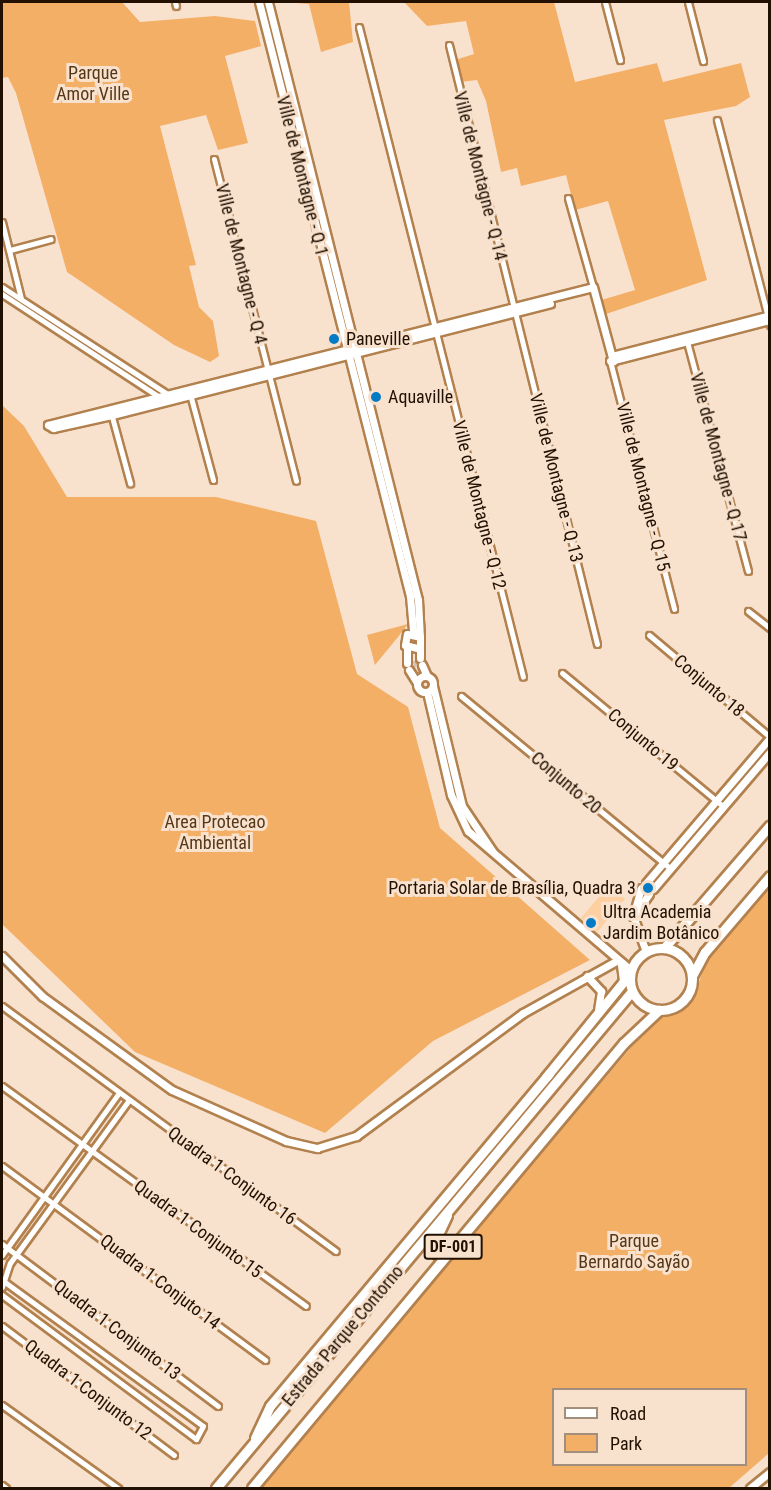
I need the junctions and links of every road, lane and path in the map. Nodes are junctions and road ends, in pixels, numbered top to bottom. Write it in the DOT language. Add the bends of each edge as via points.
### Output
graph roads {
  1 [pos="259,2"];
  2 [pos="268,2"];
  3 [pos="605,2"];
  4 [pos="688,2"];
  5 [pos="359,27"];
  6 [pos="449,45"];
  7 [pos="620,60"];
  8 [pos="703,61"];
  9 [pos="293,101"];
  10 [pos="284,103"];
  11 [pos="717,120"];
  12 [pos="214,159"];
  13 [pos="568,198"];
  14 [pos="2,222"];
  15 [pos="51,239"];
  16 [pos="10,251"];
  17 [pos="332,254"];
  18 [pos="2,255"];
  19 [pos="323,256"];
  20 [pos="2,287"];
  21 [pos="592,288"];
  22 [pos="2,294"];
  23 [pos="21,299"];
  24 [pos="22,308"];
  25 [pos="514,309"];
  26 [pos="769,319"];
  27 [pos="435,330"];
  28 [pos="687,340"];
  29 [pos="352,351"];
  30 [pos="611,360"];
  31 [pos="269,372"];
  32 [pos="189,392"];
  33 [pos="166,397"];
  34 [pos="111,412"];
  35 [pos="51,427"];
  36 [pos="213,480"];
  37 [pos="296,481"];
  38 [pos="130,483"];
  39 [pos="400,545"];
  40 [pos="748,571"];
  41 [pos="674,609"];
  42 [pos="748,611"];
  43 [pos="770,628"];
  44 [pos="413,632"];
  45 [pos="649,635"];
  46 [pos="420,637"];
  47 [pos="597,644"];
  48 [pos="412,648"];
  49 [pos="562,673"];
  50 [pos="425,676"];
  51 [pos="523,677"];
  52 [pos="417,683"];
  53 [pos="433,686"];
  54 [pos="427,692"];
  55 [pos="461,696"];
  56 [pos="770,737"];
  57 [pos="770,752"];
  58 [pos="716,801"];
  59 [pos="724,807"];
  60 [pos="770,825"];
  61 [pos="502,863"];
  62 [pos="663,863"];
  63 [pos="671,869"];
  64 [pos="770,876"];
  65 [pos="633,916"];
  66 [pos="664,948"];
  67 [pos="646,951"];
  68 [pos="2,956"];
  69 [pos="620,962"];
  70 [pos="631,970"];
  71 [pos="587,976"];
  72 [pos="692,976"];
  73 [pos="632,991"];
  74 [pos="2,1006"];
  75 [pos="598,1009"];
  76 [pos="658,1010"];
  77 [pos="549,1074"];
  78 [pos="2,1086"];
  79 [pos="118,1094"];
  80 [pos="128,1101"];
  81 [pos="522,1121"];
  82 [pos="82,1146"];
  83 [pos="91,1152"];
  84 [pos="2,1166"];
  85 [pos="44,1196"];
  86 [pos="55,1204"];
  87 [pos="447,1213"];
  88 [pos="4,1246"];
  89 [pos="336,1251"];
  90 [pos="448,1253"];
  91 [pos="16,1254"];
  92 [pos="2,1255"];
  93 [pos="2,1283"];
  94 [pos="2,1295"];
  95 [pos="306,1306"];
  96 [pos="2,1326"];
  97 [pos="265,1360"];
  98 [pos="2,1405"];
  99 [pos="218,1406"];
  100 [pos="251,1446"];
  101 [pos="174,1455"];
  102 [pos="770,1472"];
  103 [pos="2,1485"];
  104 [pos="6,1488"];
  105 [pos="117,1488"];
  106 [pos="216,1488"];
  107 [pos="252,1488"];
  108 [pos="750,1488"];
  1 -- 10 [label="street, Ville de Montagne - Q 1"];
  2 -- 9 [label="street, Ville de Montagne - Q 1"];
  3 -- 7 [label="street"];
  4 -- 8 [label="street"];
  5 -- 27 [label="street, Ville de Montagne - Q 12"];
  6 -- 25 [label="street, Ville de Montagne - Q 14"];
  9 -- 10 [label="street"];
  9 -- 17 [label="street, Ville de Montagne - Q 1"];
  10 -- 19 [label="street, Ville de Montagne - Q 1"];
  11 -- 26 [label="street"];
  12 -- 31 [label="street, Ville de Montagne - Q 4"];
  13 -- 21 [label="street"];
  14 -- 16 [label="street"];
  15 -- 16 [label="street"];
  16 -- 18 [label="street"];
  16 -- 23 [label="street"];
  17 -- 19 [label="street"];
  17 -- 29 [label="street, Ville de Montagne - Q 1"];
  19 -- 29 [label="street, Ville de Montagne - Q 1"];
  20 -- 23 [label="street"];
  21 -- 25 [label="street"];
  21 -- 30 [label="street"];
  22 -- 24 [label="street"];
  23 -- 24 [label="street"];
  23 -- 33 [label="street"];
  24 -- 33 [label="street"];
  25 -- 27 [label="street"];
  25 -- 47 [label="street, Ville de Montagne - Q 13"];
  26 -- 28 [label="street"];
  27 -- 29 [label="street"];
  27 -- 51 [label="street, Ville de Montagne - Q 12"];
  28 -- 30 [label="street"];
  28 -- 40 [label="street, Ville de Montagne - Q 17"];
  29 -- 31 [label="street"];
  29 -- 39 [label="street"];
  30 -- 41 [label="street, Ville de Montagne - Q 15"];
  31 -- 32 [label="street"];
  31 -- 37 [label="street, Ville de Montagne - Q 4"];
  32 -- 33 [label="street"];
  32 -- 36 [label="street"];
  33 -- 34 [label="street"];
  34 -- 35 [label="street"];
  34 -- 38 [label="street"];
  39 -- 44 [label="street"];
  39 -- 46 [label="street"];
  42 -- 43 [label="street"];
  44 -- 46 [label="street"];
  44 -- 48 [label="street" via="405,637"];
  45 -- 56 [label="street, Conjunto 18"];
  46 -- 48 [label="street"];
  48 -- 50 [label="street"];
  48 -- 52 [label="street" via="408,667"];
  49 -- 58 [label="street, Conjunto 19"];
  50 -- 52 [label="street"];
  50 -- 53 [label="street"];
  52 -- 54 [label="street"];
  53 -- 54 [label="street"];
  53 -- 61 [label="street" via="462,806"];
  54 -- 61 [label="street" via="454,804 468,831"];
  55 -- 62 [label="street, Conjunto 20"];
  56 -- 58 [label="street"];
  57 -- 59 [label="street"];
  58 -- 59 [label="street, Conjunto 19"];
  58 -- 62 [label="street"];
  59 -- 63 [label="street"];
  60 -- 66 [label="main road"];
  61 -- 69 [label="street"];
  62 -- 63 [label="street, Conjunto 20"];
  62 -- 65 [label="street" via="643,886"];
  63 -- 65 [label="street"];
  64 -- 72 [label="main road, DF-001" via="705,952"];
  65 -- 67 [label="street"];
  66 -- 67 [label="main road"];
  66 -- 72 [label="main road" via="684,957"];
  67 -- 70 [label="main road"];
  68 -- 71 [label="street" via="42,996 171,1090 286,1141 317,1148 356,1136 477,1044"];
  69 -- 70 [label="street"];
  69 -- 71 [label="street"];
  69 -- 75 [label="main road" via="624,981"];
  70 -- 73 [label="main road"];
  71 -- 75 [label="street" via="601,991"];
  72 -- 76 [label="main road, DF-001" via="682,1001"];
  73 -- 76 [label="main road" via="643,1004"];
  73 -- 81 [label="main road, Estrada Parque Contorno / DF-001"];
  74 -- 79 [label="street, Quadra 1 Conjunto 16"];
  75 -- 77 [label="main road"];
  76 -- 90 [label="main road, Estrada Parque Contorno / DF-001"];
  77 -- 81 [label="main road"];
  77 -- 100 [label="main road" via="270,1406"];
  78 -- 82 [label="street, Quadra 1 Conjunto 15"];
  79 -- 80 [label="street, Quadra 1 Conjunto 16"];
  79 -- 82 [label="street"];
  80 -- 83 [label="street"];
  80 -- 89 [label="street, Quadra 1 Conjunto 16"];
  81 -- 87 [label="main road, Estrada Parque Contorno / DF-001"];
  82 -- 83 [label="street, Quadra 1 Conjunto 15"];
  82 -- 85 [label="street"];
  83 -- 86 [label="street"];
  83 -- 95 [label="street, Quadra 1 Conjunto 15"];
  84 -- 85 [label="street, Quadra 1 Conjuto 14"];
  85 -- 86 [label="street, Quadra 1 Conjuto 14"];
  85 -- 88 [label="street"];
  86 -- 91 [label="street"];
  86 -- 97 [label="street, Quadra 1 Conjuto 14"];
  87 -- 90 [label="main road" via="432,1247 439,1255"];
  87 -- 100 [label="main road, Estrada Parque Contorno / DF-001"];
  88 -- 91 [label="street, Quadra 1 Conjunto 13"];
  88 -- 92 [label="street"];
  90 -- 107 [label="main road, Estrada Parque Contorno / DF-001"];
  91 -- 93 [label="street"];
  91 -- 99 [label="street, Quadra 1 Conjunto 13"];
  93 -- 94 [label="street" via="203,1426 195,1439"];
  96 -- 101 [label="street, Quadra 1 Conjunto 12"];
  98 -- 105 [label="street"];
  100 -- 106 [label="main road, Estrada Parque Contorno / DF-001"];
  102 -- 108 [label="street"];
  103 -- 104 [label="street"];
}
